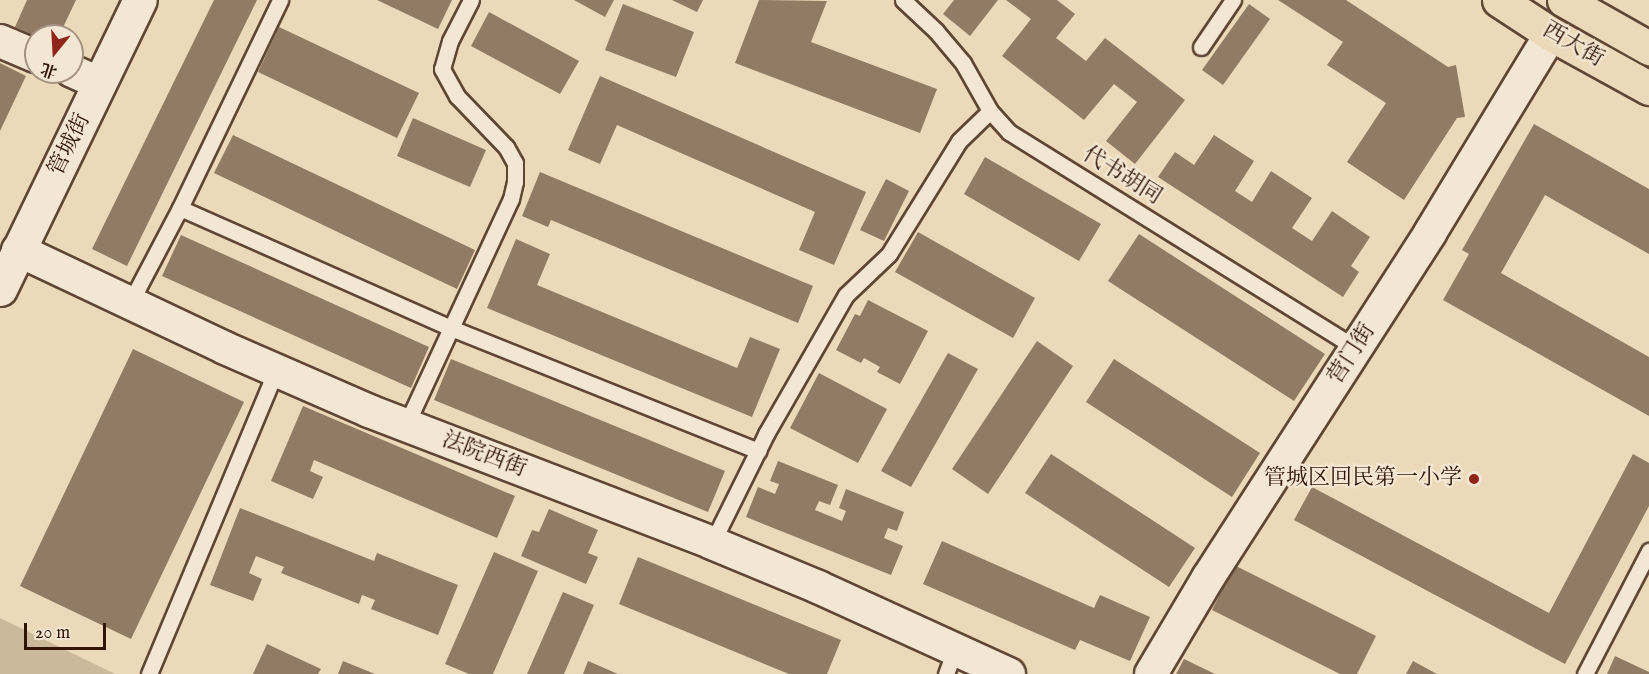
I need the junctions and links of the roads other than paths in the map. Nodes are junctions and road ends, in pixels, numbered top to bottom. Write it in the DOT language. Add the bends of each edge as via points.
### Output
graph roads {
  1 [pos="140,0"];
  2 [pos="280,0"];
  3 [pos="471,0"];
  4 [pos="903,0"];
  5 [pos="1233,0"];
  6 [pos="1499,0"];
  7 [pos="1564,0"];
  8 [pos="1551,34"];
  9 [pos="0,41"];
  10 [pos="1201,47"];
  11 [pos="1649,48"];
  12 [pos="24,51"];
  13 [pos="86,77"];
  14 [pos="1649,88"];
  15 [pos="990,111"];
  16 [pos="180,208"];
  17 [pos="18,250"];
  18 [pos="0,289"];
  19 [pos="130,303"];
  20 [pos="451,328"];
  21 [pos="1356,348"];
  22 [pos="276,370"];
  23 [pos="406,425"];
  24 [pos="758,451"];
  25 [pos="712,543"];
  26 [pos="1649,551"];
  27 [pos="950,662"];
  28 [pos="149,674"];
  29 [pos="1009,674"];
  30 [pos="1151,674"];
  31 [pos="1585,674"];
  1 -- 13 [label="street, 管城街"];
  2 -- 16 [label="lane"];
  3 -- 20 [label="lane" via="450,40 442,69 457,96 506,147 515,163 515,182 511,200"];
  4 -- 15 [label="lane, 代书胡同" via="963,63"];
  5 -- 10 [label="lane"];
  6 -- 8 [label="main road, 西大街"];
  7 -- 11 [label="main road, 西大街"];
  8 -- 14 [label="main road, 西大街"];
  8 -- 21 [label="street, 营门街"];
  9 -- 12 [label="street"];
  13 -- 17 [label="street, 管城街"];
  15 -- 21 [label="lane, 代书胡同" via="1009,132"];
  15 -- 24 [label="lane" via="959,141 889,254 846,295"];
  16 -- 19 [label="lane"];
  16 -- 20 [label="lane"];
  17 -- 18 [label="street, 管城街"];
  17 -- 19 [label="street, 法院西街"];
  19 -- 22 [label="street, 法院西街"];
  20 -- 23 [label="lane"];
  20 -- 24 [label="lane"];
  21 -- 30 [label="street, 营门街"];
  22 -- 23 [label="street, 法院西街"];
  22 -- 28 [label="lane"];
  23 -- 25 [label="street, 法院西街"];
  24 -- 25 [label="lane"];
  25 -- 27 [label="street, 法院西街" via="818,587"];
  26 -- 31 [label="lane"];
  27 -- 29 [label="street, 法院西街"];
}
